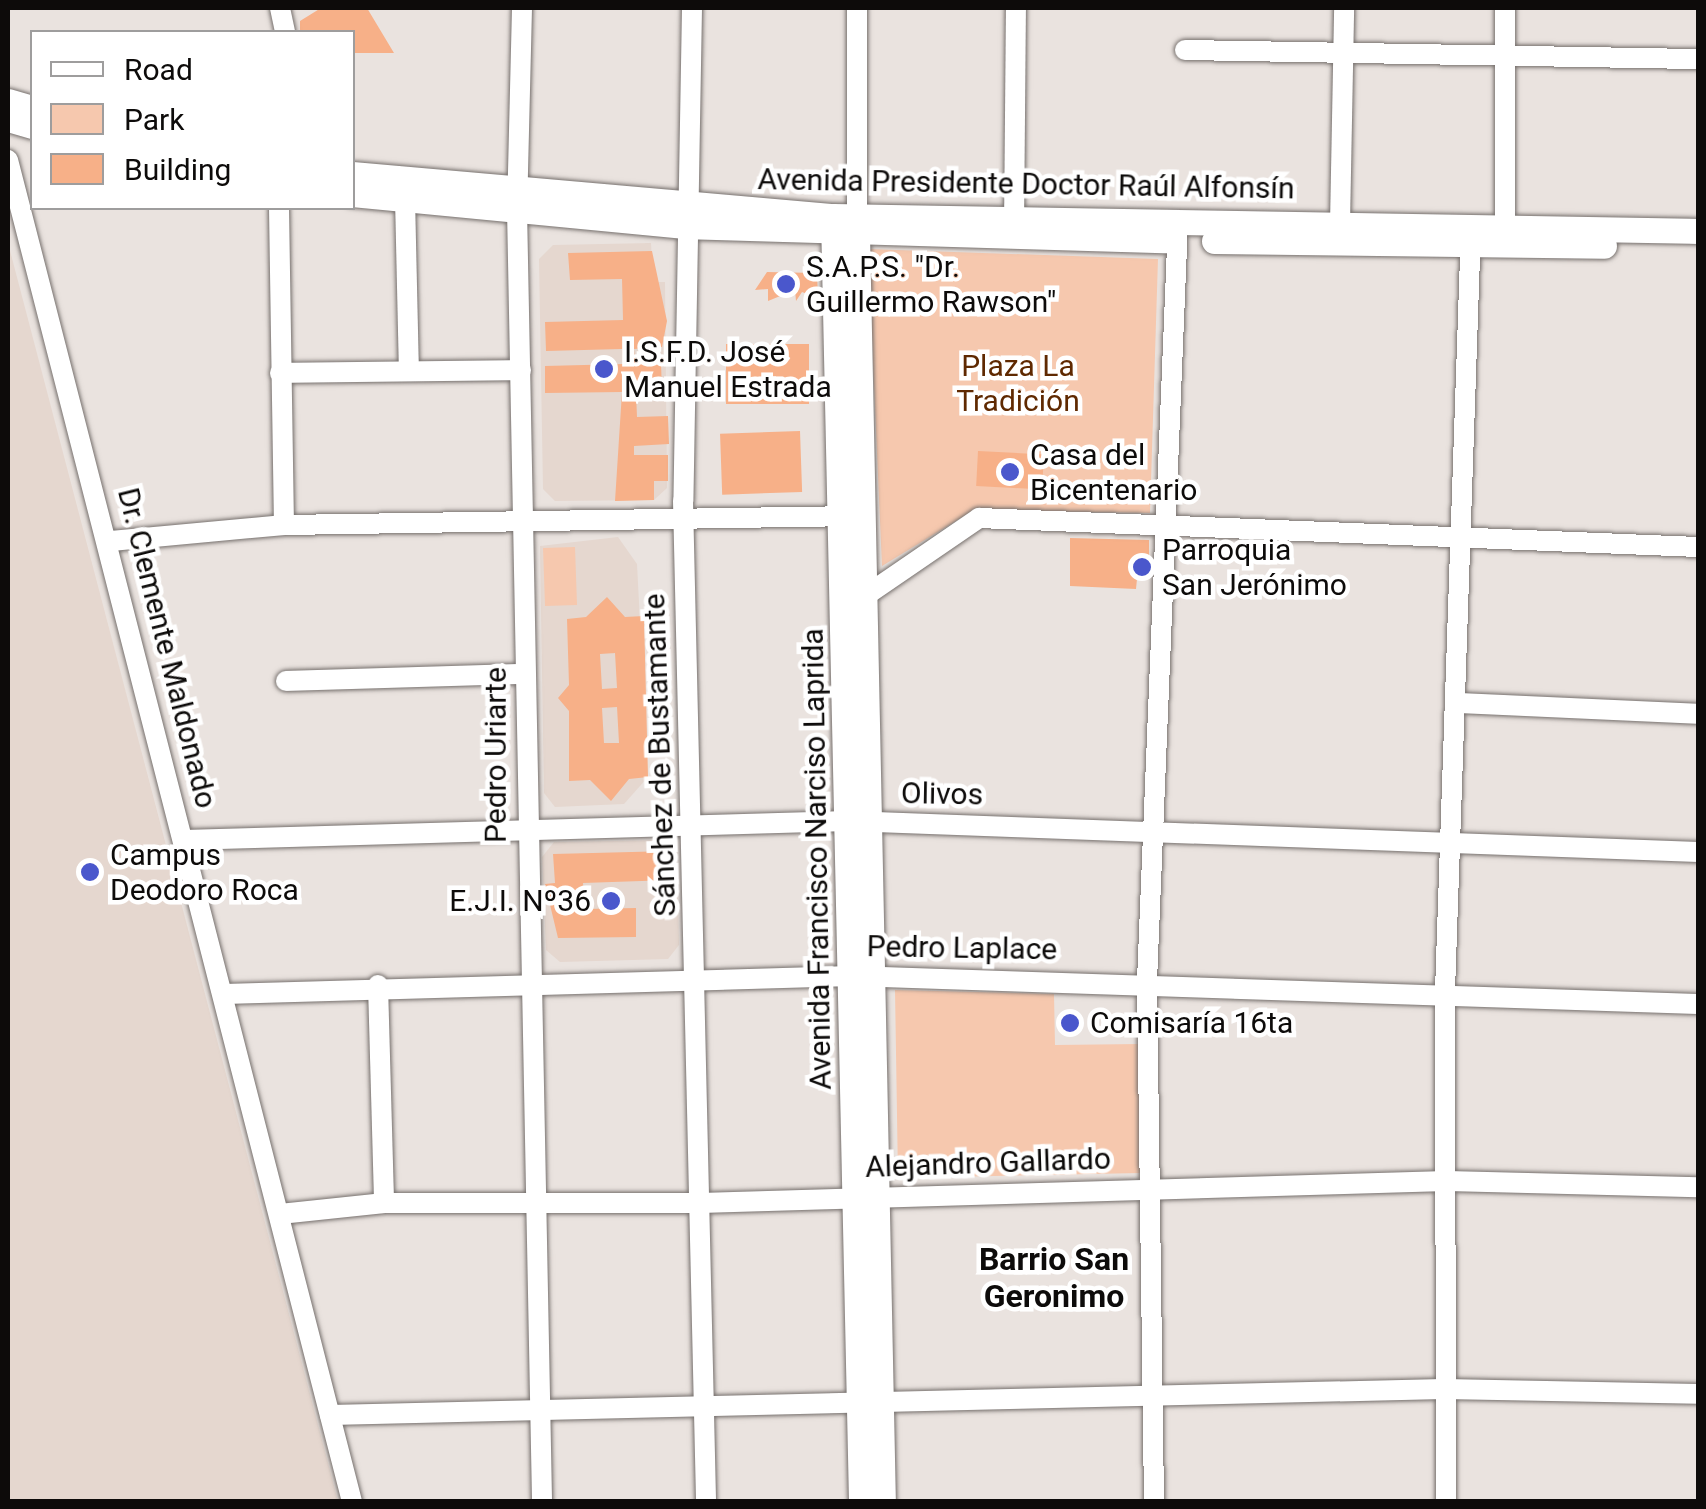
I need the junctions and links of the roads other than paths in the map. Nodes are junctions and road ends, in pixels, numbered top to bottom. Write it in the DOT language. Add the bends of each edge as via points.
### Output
graph roads {
  1 [pos="522,8"];
  2 [pos="692,8"];
  3 [pos="857,8"];
  4 [pos="1016,8"];
  5 [pos="1344,8"];
  6 [pos="1505,8"];
  7 [pos="1185,50"];
  8 [pos="1505,56"];
  9 [pos="1345,58"];
  10 [pos="1698,59"];
  11 [pos="8,160"];
  12 [pos="355,174"];
  13 [pos="355,194"];
  14 [pos="405,198"];
  15 [pos="519,199"];
  16 [pos="279,210"];
  17 [pos="685,216"];
  18 [pos="1340,224"];
  19 [pos="845,225"];
  20 [pos="1505,226"];
  21 [pos="1014,227"];
  22 [pos="1698,231"];
  23 [pos="1178,232"];
  24 [pos="1471,235"];
  25 [pos="1698,248"];
  26 [pos="409,370"];
  27 [pos="520,370"];
  28 [pos="280,372"];
  29 [pos="854,516"];
  30 [pos="684,521"];
  31 [pos="525,523"];
  32 [pos="284,525"];
  33 [pos="1171,525"];
  34 [pos="1461,537"];
  35 [pos="111,541"];
  36 [pos="1698,547"];
  37 [pos="856,594"];
  38 [pos="525,674"];
  39 [pos="286,681"];
  40 [pos="1458,703"];
  41 [pos="1698,714"];
  42 [pos="859,822"];
  43 [pos="692,823"];
  44 [pos="527,826"];
  45 [pos="1156,829"];
  46 [pos="1450,839"];
  47 [pos="184,840"];
  48 [pos="1698,852"];
  49 [pos="696,976"];
  50 [pos="862,976"];
  51 [pos="1147,981"];
  52 [pos="528,982"];
  53 [pos="378,985"];
  54 [pos="1444,991"];
  55 [pos="224,994"];
  56 [pos="1698,1004"];
  57 [pos="1446,1181"];
  58 [pos="1150,1188"];
  59 [pos="1698,1188"];
  60 [pos="865,1197"];
  61 [pos="534,1202"];
  62 [pos="384,1203"];
  63 [pos="700,1204"];
  64 [pos="280,1214"];
  65 [pos="1444,1389"];
  66 [pos="1698,1394"];
  67 [pos="1152,1396"];
  68 [pos="870,1401"];
  69 [pos="705,1404"];
  70 [pos="541,1406"];
  71 [pos="330,1415"];
  72 [pos="352,1502"];
  73 [pos="542,1502"];
  74 [pos="706,1502"];
  75 [pos="861,1502"];
  76 [pos="883,1502"];
  77 [pos="1154,1502"];
  78 [pos="1446,1502"];
  1 -- 15 [label="street, Pedro Uriarte"];
  2 -- 17 [label="street, Sánchez de Bustamante"];
  3 -- 19 [label="street"];
  4 -- 21 [label="street"];
  5 -- 9 [label="street"];
  6 -- 8 [label="street"];
  7 -- 9 [label="street"];
  8 -- 9 [label="street"];
  8 -- 10 [label="street"];
  8 -- 20 [label="street"];
  9 -- 18 [label="street"];
  11 -- 35 [label="street, Dr. Clemente Maldonado"];
  12 -- 15 [label="main road, Avenida Presidente Doctor Raúl Alfonsín"];
  13 -- 14 [label="main road, Avenida Presidente Doctor Raúl Alfonsín"];
  14 -- 15 [label="main road, Avenida Presidente Doctor Raúl Alfonsín"];
  14 -- 26 [label="street"];
  15 -- 17 [label="main road, Avenida Presidente Doctor Raúl Alfonsín"];
  15 -- 27 [label="street, Pedro Uriarte"];
  16 -- 28 [label="street"];
  17 -- 19 [label="main road, Avenida Presidente Doctor Raúl Alfonsín"];
  17 -- 30 [label="street, Sánchez de Bustamante"];
  18 -- 23 [label="main road, Avenida Presidente Doctor Raúl Alfonsín"];
  18 -- 24 [label="main road, Avenida Presidente Doctor Raúl Alfonsín"];
  19 -- 21 [label="main road, Avenida Presidente Doctor Raúl Alfonsín"];
  19 -- 29 [label="main road, Avenida Francisco Narciso Laprida"];
  20 -- 22 [label="main road, Avenida Presidente Doctor Raúl Alfonsín"];
  20 -- 24 [label="main road, Avenida Presidente Doctor Raúl Alfonsín"];
  21 -- 23 [label="main road, Avenida Presidente Doctor Raúl Alfonsín"];
  23 -- 24 [label="main road, Avenida Presidente Doctor Raúl Alfonsín"];
  23 -- 33 [label="street"];
  24 -- 25 [label="main road, Avenida Presidente Doctor Raúl Alfonsín"];
  24 -- 34 [label="street"];
  26 -- 27 [label="street"];
  26 -- 28 [label="street"];
  27 -- 31 [label="street, Pedro Uriarte"];
  28 -- 32 [label="street"];
  29 -- 30 [label="street"];
  29 -- 37 [label="main road, Avenida Francisco Narciso Laprida"];
  30 -- 31 [label="street"];
  30 -- 43 [label="street, Sánchez de Bustamante"];
  31 -- 32 [label="street"];
  31 -- 38 [label="street, Pedro Uriarte"];
  32 -- 35 [label="street"];
  33 -- 34 [label="street"];
  33 -- 37 [label="street" via="979,518"];
  33 -- 45 [label="street"];
  34 -- 36 [label="street"];
  34 -- 40 [label="street"];
  35 -- 47 [label="street, Dr. Clemente Maldonado"];
  37 -- 42 [label="main road, Avenida Francisco Narciso Laprida"];
  38 -- 39 [label="street"];
  38 -- 44 [label="street, Pedro Uriarte"];
  40 -- 41 [label="street"];
  40 -- 46 [label="street"];
  42 -- 43 [label="street, Olivos"];
  42 -- 45 [label="street, Olivos"];
  42 -- 50 [label="main road, Avenida Francisco Narciso Laprida"];
  43 -- 44 [label="street, Olivos"];
  43 -- 49 [label="street, Sánchez de Bustamante"];
  44 -- 47 [label="street, Olivos"];
  44 -- 52 [label="street, Pedro Uriarte"];
  45 -- 46 [label="street, Olivos"];
  45 -- 51 [label="street"];
  46 -- 48 [label="street, Olivos"];
  46 -- 54 [label="street"];
  47 -- 55 [label="street, Dr. Clemente Maldonado"];
  49 -- 50 [label="street, Pedro Laplace"];
  49 -- 52 [label="street, Pedro Laplace"];
  49 -- 63 [label="street, Sánchez de Bustamante"];
  50 -- 51 [label="street, Pedro Laplace"];
  50 -- 60 [label="main road, Avenida Francisco Narciso Laprida"];
  51 -- 54 [label="street, Pedro Laplace"];
  51 -- 58 [label="street"];
  52 -- 53 [label="street, Pedro Laplace"];
  52 -- 61 [label="street, Pedro Uriarte"];
  53 -- 55 [label="street, Pedro Laplace"];
  53 -- 62 [label="street"];
  54 -- 56 [label="street, Pedro Laplace"];
  54 -- 57 [label="street"];
  55 -- 64 [label="street, Dr. Clemente Maldonado"];
  57 -- 58 [label="street, Alejandro Gallardo"];
  57 -- 59 [label="street, Alejandro Gallardo"];
  57 -- 65 [label="street"];
  58 -- 60 [label="street, Alejandro Gallardo"];
  58 -- 67 [label="street"];
  60 -- 63 [label="street, Alejandro Gallardo"];
  60 -- 68 [label="main road, Avenida Francisco Narciso Laprida"];
  61 -- 62 [label="street, Alejandro Gallardo"];
  61 -- 63 [label="street, Alejandro Gallardo"];
  61 -- 70 [label="street, Pedro Uriarte"];
  62 -- 64 [label="street, Alejandro Gallardo"];
  63 -- 69 [label="street, Sánchez de Bustamante"];
  64 -- 71 [label="street, Dr. Clemente Maldonado"];
  65 -- 66 [label="street"];
  65 -- 67 [label="street"];
  65 -- 78 [label="street"];
  67 -- 68 [label="street"];
  67 -- 77 [label="street"];
  68 -- 69 [label="street"];
  68 -- 75 [label="main road, Avenida Francisco Narciso Laprida"];
  68 -- 76 [label="main road, Avenida Francisco Narciso Laprida"];
  69 -- 70 [label="street"];
  69 -- 74 [label="street, Sánchez de Bustamante"];
  70 -- 71 [label="street"];
  70 -- 73 [label="street, Pedro Uriarte"];
  71 -- 72 [label="street, Dr. Clemente Maldonado"];
}
